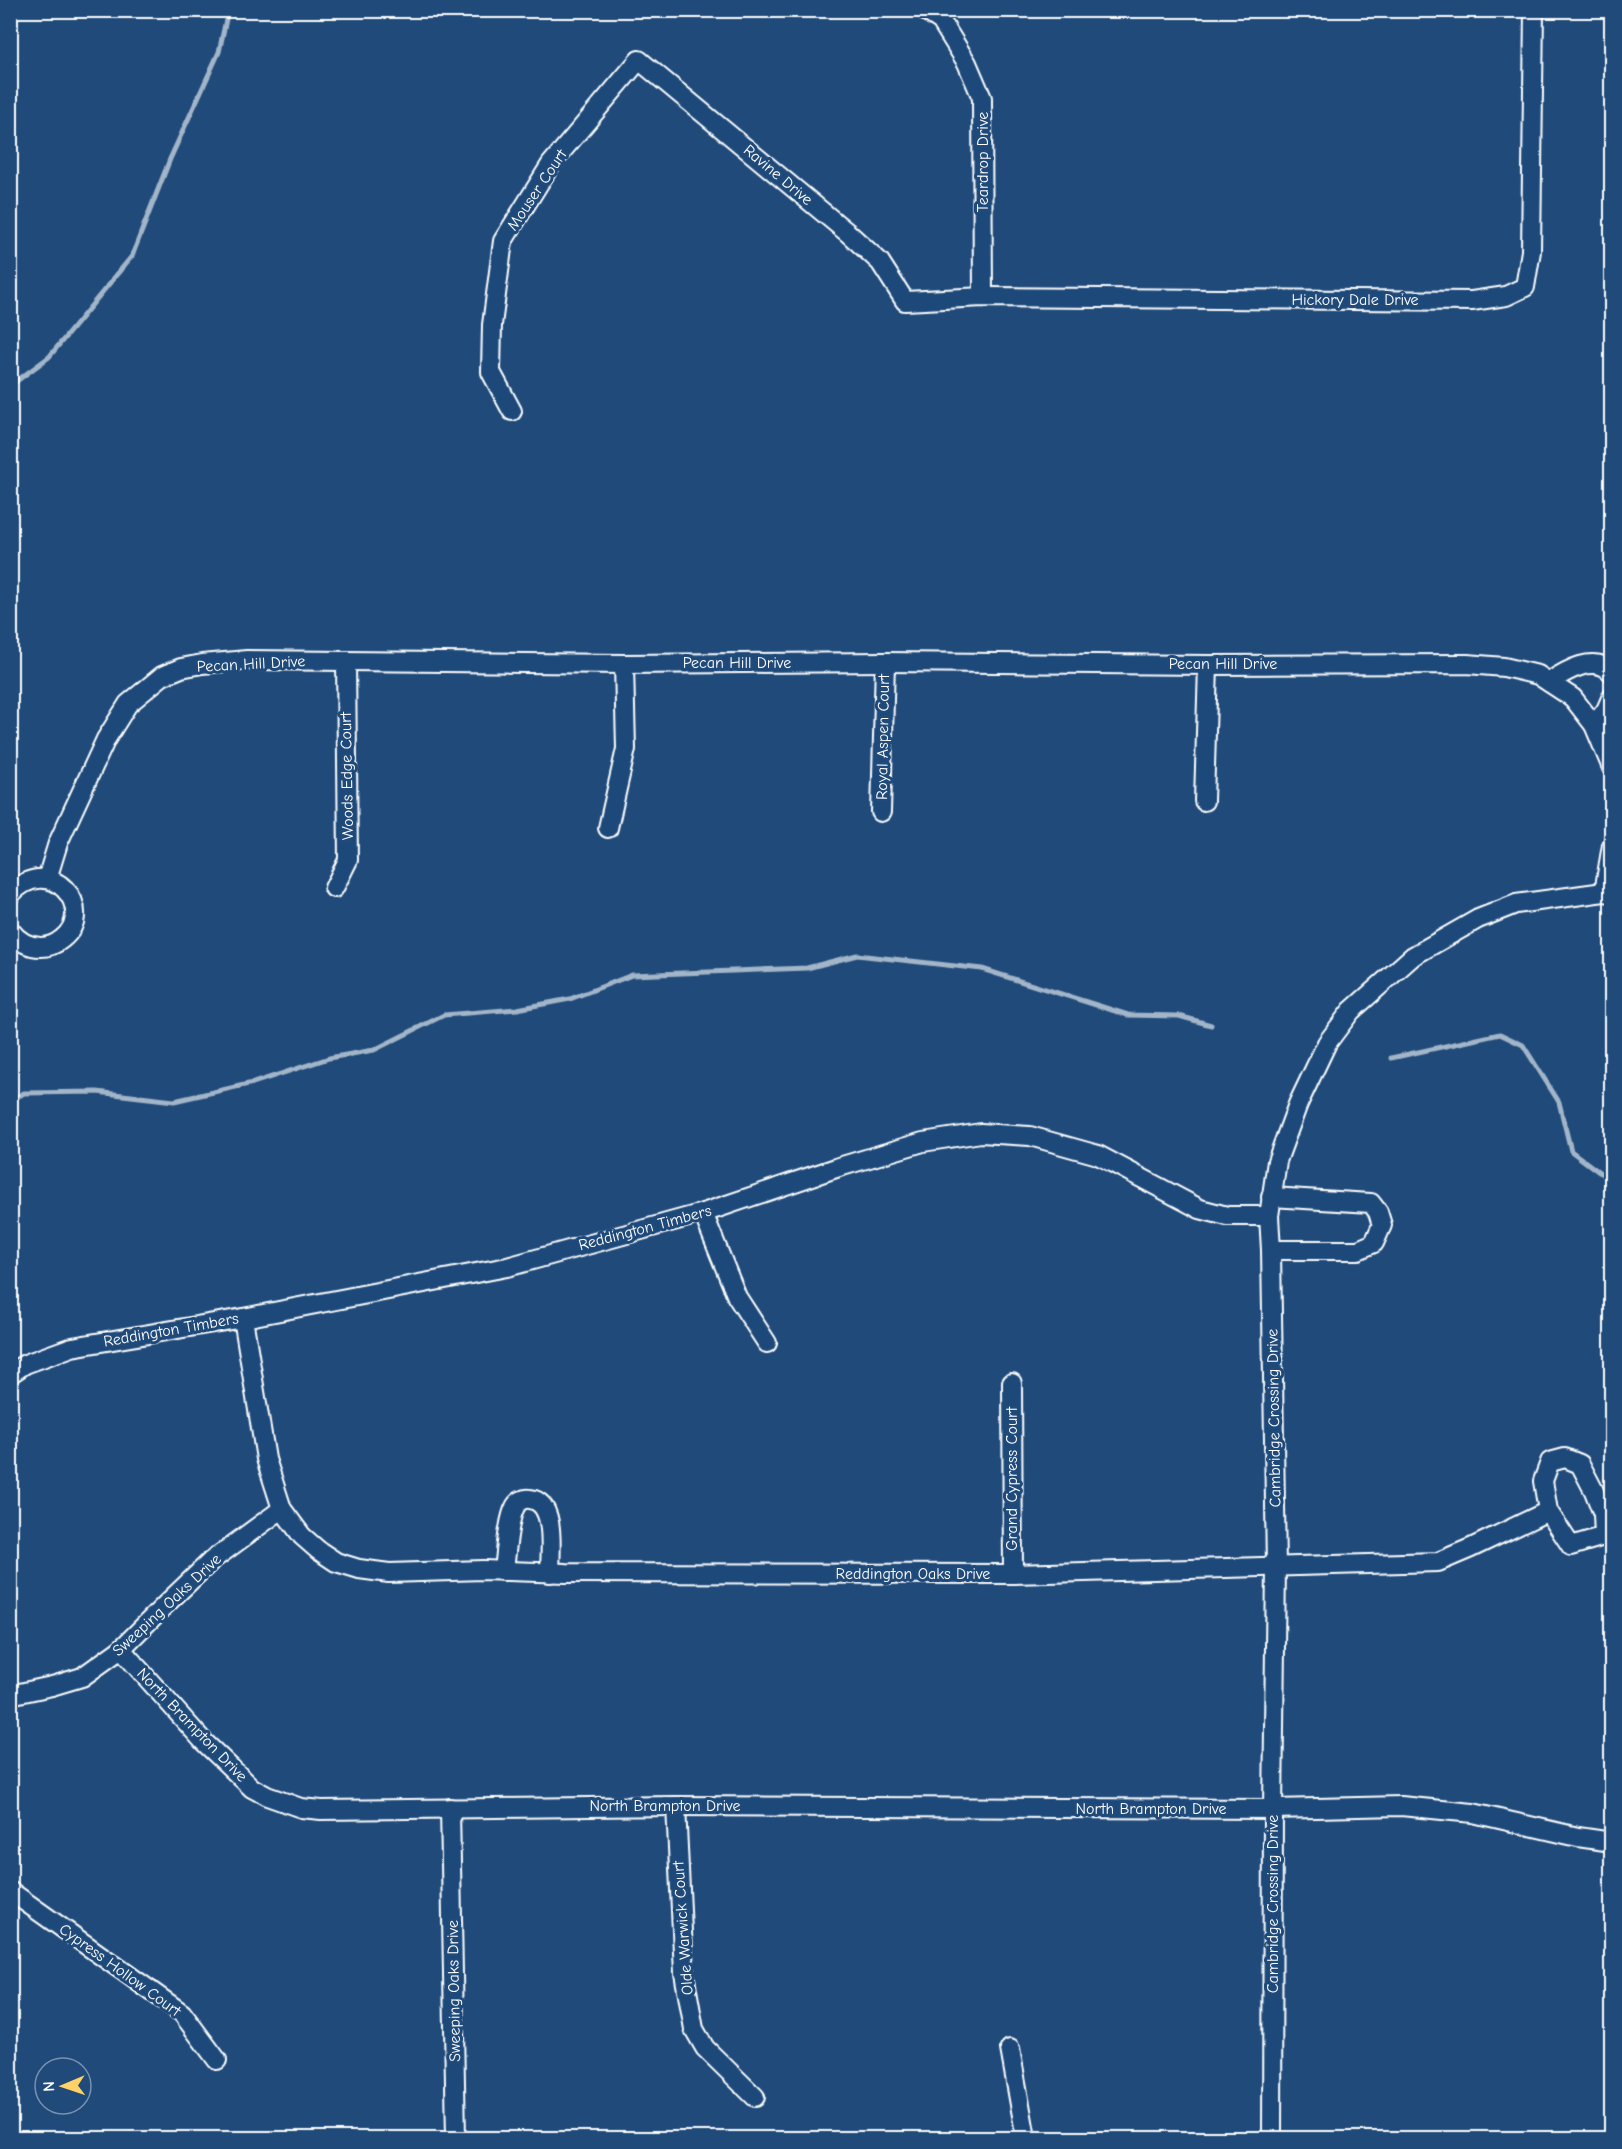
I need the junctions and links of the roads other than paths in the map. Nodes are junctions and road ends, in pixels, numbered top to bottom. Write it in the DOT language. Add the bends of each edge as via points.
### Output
graph roads {
  1 [pos="924,10"];
  2 [pos="1534,10"];
  3 [pos="639,60"];
  4 [pos="983,297"];
  5 [pos="905,301"];
  6 [pos="512,411"];
  7 [pos="346,661"];
  8 [pos="885,662"];
  9 [pos="624,664"];
  10 [pos="1208,665"];
  11 [pos="1611,673"];
  12 [pos="1549,682"];
  13 [pos="1611,696"];
  14 [pos="1594,725"];
  15 [pos="1611,768"];
  16 [pos="1204,801"];
  17 [pos="881,812"];
  18 [pos="608,828"];
  19 [pos="1611,845"];
  20 [pos="47,879"];
  21 [pos="334,888"];
  22 [pos="1608,893"];
  23 [pos="10,895"];
  24 [pos="10,930"];
  25 [pos="1271,1197"];
  26 [pos="703,1213"];
  27 [pos="1269,1216"];
  28 [pos="1271,1250"];
  29 [pos="243,1318"];
  30 [pos="767,1343"];
  31 [pos="10,1374"];
  32 [pos="1012,1383"];
  33 [pos="282,1509"];
  34 [pos="1548,1511"];
  35 [pos="1276,1567"];
  36 [pos="504,1571"];
  37 [pos="550,1573"];
  38 [pos="1013,1574"];
  39 [pos="121,1649"];
  40 [pos="10,1695"];
  41 [pos="676,1806"];
  42 [pos="450,1808"];
  43 [pos="1273,1809"];
  44 [pos="1611,1842"];
  45 [pos="10,1891"];
  46 [pos="1010,2049"];
  47 [pos="217,2060"];
  48 [pos="755,2097"];
  49 [pos="456,2139"];
  50 [pos="1026,2139"];
  51 [pos="1272,2139"];
  1 -- 4 [label="street, Teardrop Drive" via="940,21 967,63 982,98"];
  2 -- 4 [label="street, Hickory Dale Drive" via="1531,251 1525,286 1506,296 1472,301"];
  3 -- 5 [label="street, Ravine Drive" via="848,233 880,262"];
  3 -- 6 [label="street, Mouser Court" via="551,164 503,241 492,325 491,372"];
  4 -- 5 [label="street, Hickory Dale Drive"];
  7 -- 9 [label="street, Pecan Hill Drive"];
  7 -- 20 [label="street, Pecan Hill Drive" via="247,660 191,666 162,676 128,704 106,739 58,843"];
  7 -- 21 [label="street, Woods Edge Court" via="348,860"];
  8 -- 9 [label="street, Pecan Hill Drive"];
  8 -- 10 [label="street, Pecan Hill Drive"];
  8 -- 17 [label="street, Royal Aspen Court"];
  9 -- 18 [label="street" via="626,749"];
  10 -- 12 [label="street, Pecan Hill Drive" via="1467,664 1504,667 1538,675"];
  10 -- 16 [label="street"];
  11 -- 12 [label="street" via="1608,668 1592,663 1564,672"];
  12 -- 14 [label="street, Pecan Hill Drive" via="1573,698"];
  13 -- 14 [label="street"];
  14 -- 15 [label="street, Pecan Hill Drive"];
  19 -- 22 [label="street"];
  20 -- 23 [label="street" via="28,880"];
  20 -- 24 [label="street" via="61,885 74,903 75,915 66,936 47,947 35,947 24,944"];
  22 -- 25 [label="street, Cambridge Crossing Drive" via="1516,904 1479,919 1413,956 1383,980 1351,1011 1327,1043 1277,1161"];
  25 -- 27 [label="street, Cambridge Crossing Drive"];
  25 -- 28 [label="street" via="1371,1203 1382,1225 1374,1243 1358,1250"];
  26 -- 27 [label="street, Reddington Timbers" via="923,1142 981,1133 1030,1136 1098,1155 1200,1209 1227,1216"];
  26 -- 29 [label="street, Reddington Timbers" via="507,1267"];
  26 -- 30 [label="street" via="737,1297"];
  27 -- 28 [label="street, Cambridge Crossing Drive"];
  28 -- 35 [label="street, Cambridge Crossing Drive"];
  29 -- 31 [label="street, Reddington Timbers" via="72,1347 25,1364"];
  29 -- 33 [label="street, Reddington Oaks Drive" via="266,1459"];
  32 -- 38 [label="street, Grand Cypress Court"];
  33 -- 36 [label="street, Reddington Oaks Drive" via="318,1550 336,1562 359,1569 389,1573"];
  33 -- 39 [label="street, Sweeping Oaks Drive" via="211,1562"];
  34 -- 34 [label="street" via="1571,1546 1604,1536 1603,1514 1580,1464 1565,1458 1550,1462 1543,1481"];
  34 -- 35 [label="street, Reddington Oaks Drive" via="1438,1562"];
  35 -- 38 [label="street, Reddington Oaks Drive"];
  35 -- 43 [label="street, Cambridge Crossing Drive"];
  36 -- 37 [label="street, Reddington Oaks Drive"];
  36 -- 37 [label="street" via="512,1514 524,1499 541,1503 549,1517"];
  37 -- 38 [label="street, Reddington Oaks Drive"];
  39 -- 40 [label="street, Sweeping Oaks Drive" via="82,1677"];
  39 -- 42 [label="street, North Brampton Drive" via="220,1759 267,1796 301,1808 321,1810"];
  41 -- 42 [label="street, North Brampton Drive"];
  41 -- 43 [label="street, North Brampton Drive"];
  41 -- 48 [label="street, Olde Warwick Court" via="684,1973 694,2029 705,2048"];
  42 -- 49 [label="street, Sweeping Oaks Drive"];
  43 -- 44 [label="street, North Brampton Drive" via="1401,1806 1473,1813"];
  43 -- 51 [label="street, Cambridge Crossing Drive"];
  45 -- 47 [label="street, Cypress Hollow Court" via="182,2013"];
  46 -- 50 [label="street"];
}
